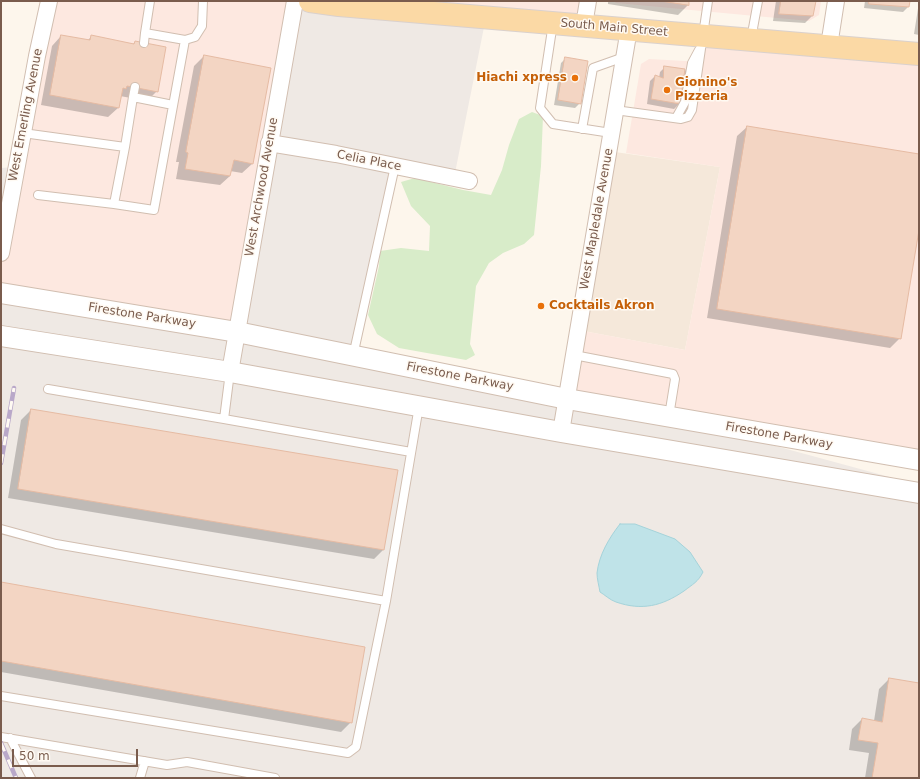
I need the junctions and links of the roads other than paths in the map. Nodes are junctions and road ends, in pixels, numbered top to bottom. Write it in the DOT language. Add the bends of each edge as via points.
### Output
graph roads {
  1 [pos="49,1"];
  2 [pos="150,1"];
  3 [pos="203,1"];
  4 [pos="295,1"];
  5 [pos="310,1"];
  6 [pos="588,1"];
  7 [pos="708,1"];
  8 [pos="758,1"];
  9 [pos="836,1"];
  10 [pos="553,22"];
  11 [pos="584,25"];
  12 [pos="629,29"];
  13 [pos="145,33"];
  14 [pos="751,39"];
  15 [pos="185,40"];
  16 [pos="702,40"];
  17 [pos="144,43"];
  18 [pos="829,46"];
  19 [pos="919,54"];
  20 [pos="624,57"];
  21 [pos="135,87"];
  22 [pos="133,97"];
  23 [pos="173,105"];
  24 [pos="615,110"];
  25 [pos="582,129"];
  26 [pos="23,133"];
  27 [pos="611,134"];
  28 [pos="269,143"];
  29 [pos="125,147"];
  30 [pos="395,166"];
  31 [pos="469,181"];
  32 [pos="38,194"];
  33 [pos="114,204"];
  34 [pos="1,253"];
  35 [pos="1,293"];
  36 [pos="236,332"];
  37 [pos="1,336"];
  38 [pos="574,355"];
  39 [pos="353,356"];
  40 [pos="230,372"];
  41 [pos="48,389"];
  42 [pos="566,399"];
  43 [pos="419,406"];
  44 [pos="669,417"];
  45 [pos="224,419"];
  46 [pos="561,432"];
  47 [pos="411,452"];
  48 [pos="919,460"];
  49 [pos="919,493"];
  50 [pos="1,529"];
  51 [pos="386,601"];
  52 [pos="1,696"];
  53 [pos="1,737"];
  54 [pos="10,738"];
  55 [pos="145,761"];
  56 [pos="31,778"];
  57 [pos="140,778"];
  58 [pos="275,778"];
  1 -- 26 [label="street, West Emerling Avenue"];
  2 -- 13 [label="lane"];
  3 -- 15 [label="lane" via="202,26 195,37"];
  4 -- 28 [label="street, West Archwood Avenue"];
  5 -- 10 [label="main road, South Main Street"];
  6 -- 11 [label="street"];
  7 -- 16 [label="lane"];
  8 -- 14 [label="lane"];
  9 -- 18 [label="street"];
  10 -- 11 [label="main road, South Main Street"];
  10 -- 25 [label="lane" via="540,108 553,124"];
  11 -- 12 [label="main road, South Main Street"];
  12 -- 16 [label="main road, South Main Street"];
  12 -- 20 [label="street, West Mapledale Avenue"];
  13 -- 15 [label="lane"];
  13 -- 17 [label="lane"];
  14 -- 16 [label="main road, South Main Street"];
  14 -- 18 [label="main road, South Main Street"];
  15 -- 23 [label="lane"];
  16 -- 24 [label="lane" via="692,110 688,117 681,119"];
  18 -- 19 [label="main road, South Main Street"];
  20 -- 24 [label="street, West Mapledale Avenue"];
  20 -- 25 [label="lane" via="593,68"];
  21 -- 22 [label="lane"];
  22 -- 23 [label="lane"];
  22 -- 29 [label="lane"];
  23 -- 33 [label="lane" via="154,210"];
  24 -- 27 [label="street, West Mapledale Avenue"];
  25 -- 27 [label="lane"];
  26 -- 29 [label="lane"];
  26 -- 34 [label="street, West Emerling Avenue"];
  27 -- 38 [label="street, West Mapledale Avenue"];
  28 -- 30 [label="street, Celia Place"];
  28 -- 36 [label="street, West Archwood Avenue"];
  29 -- 33 [label="lane"];
  30 -- 31 [label="street, Celia Place"];
  30 -- 39 [label="lane"];
  32 -- 33 [label="lane"];
  35 -- 36 [label="street, Firestone Parkway"];
  36 -- 39 [label="street, Firestone Parkway"];
  36 -- 40 [label="street, West Archwood Avenue"];
  37 -- 40 [label="street"];
  38 -- 42 [label="street, West Mapledale Avenue"];
  38 -- 44 [label="lane" via="673,374 675,379"];
  39 -- 42 [label="street, Firestone Parkway"];
  40 -- 43 [label="street"];
  40 -- 45 [label="lane"];
  41 -- 45 [label="lane"];
  42 -- 44 [label="street, Firestone Parkway"];
  42 -- 46 [label="street, West Mapledale Avenue"];
  43 -- 46 [label="street"];
  43 -- 47 [label="lane"];
  44 -- 48 [label="street, Firestone Parkway"];
  45 -- 47 [label="lane"];
  46 -- 49 [label="street"];
  47 -- 51 [label="lane"];
  50 -- 51 [label="lane" via="56,544"];
  51 -- 52 [label="lane" via="356,747 348,753"];
  53 -- 54 [label="lane"];
  54 -- 55 [label="lane"];
  54 -- 56 [label="lane"];
  55 -- 57 [label="lane"];
  55 -- 58 [label="lane" via="167,765 187,762"];
}
